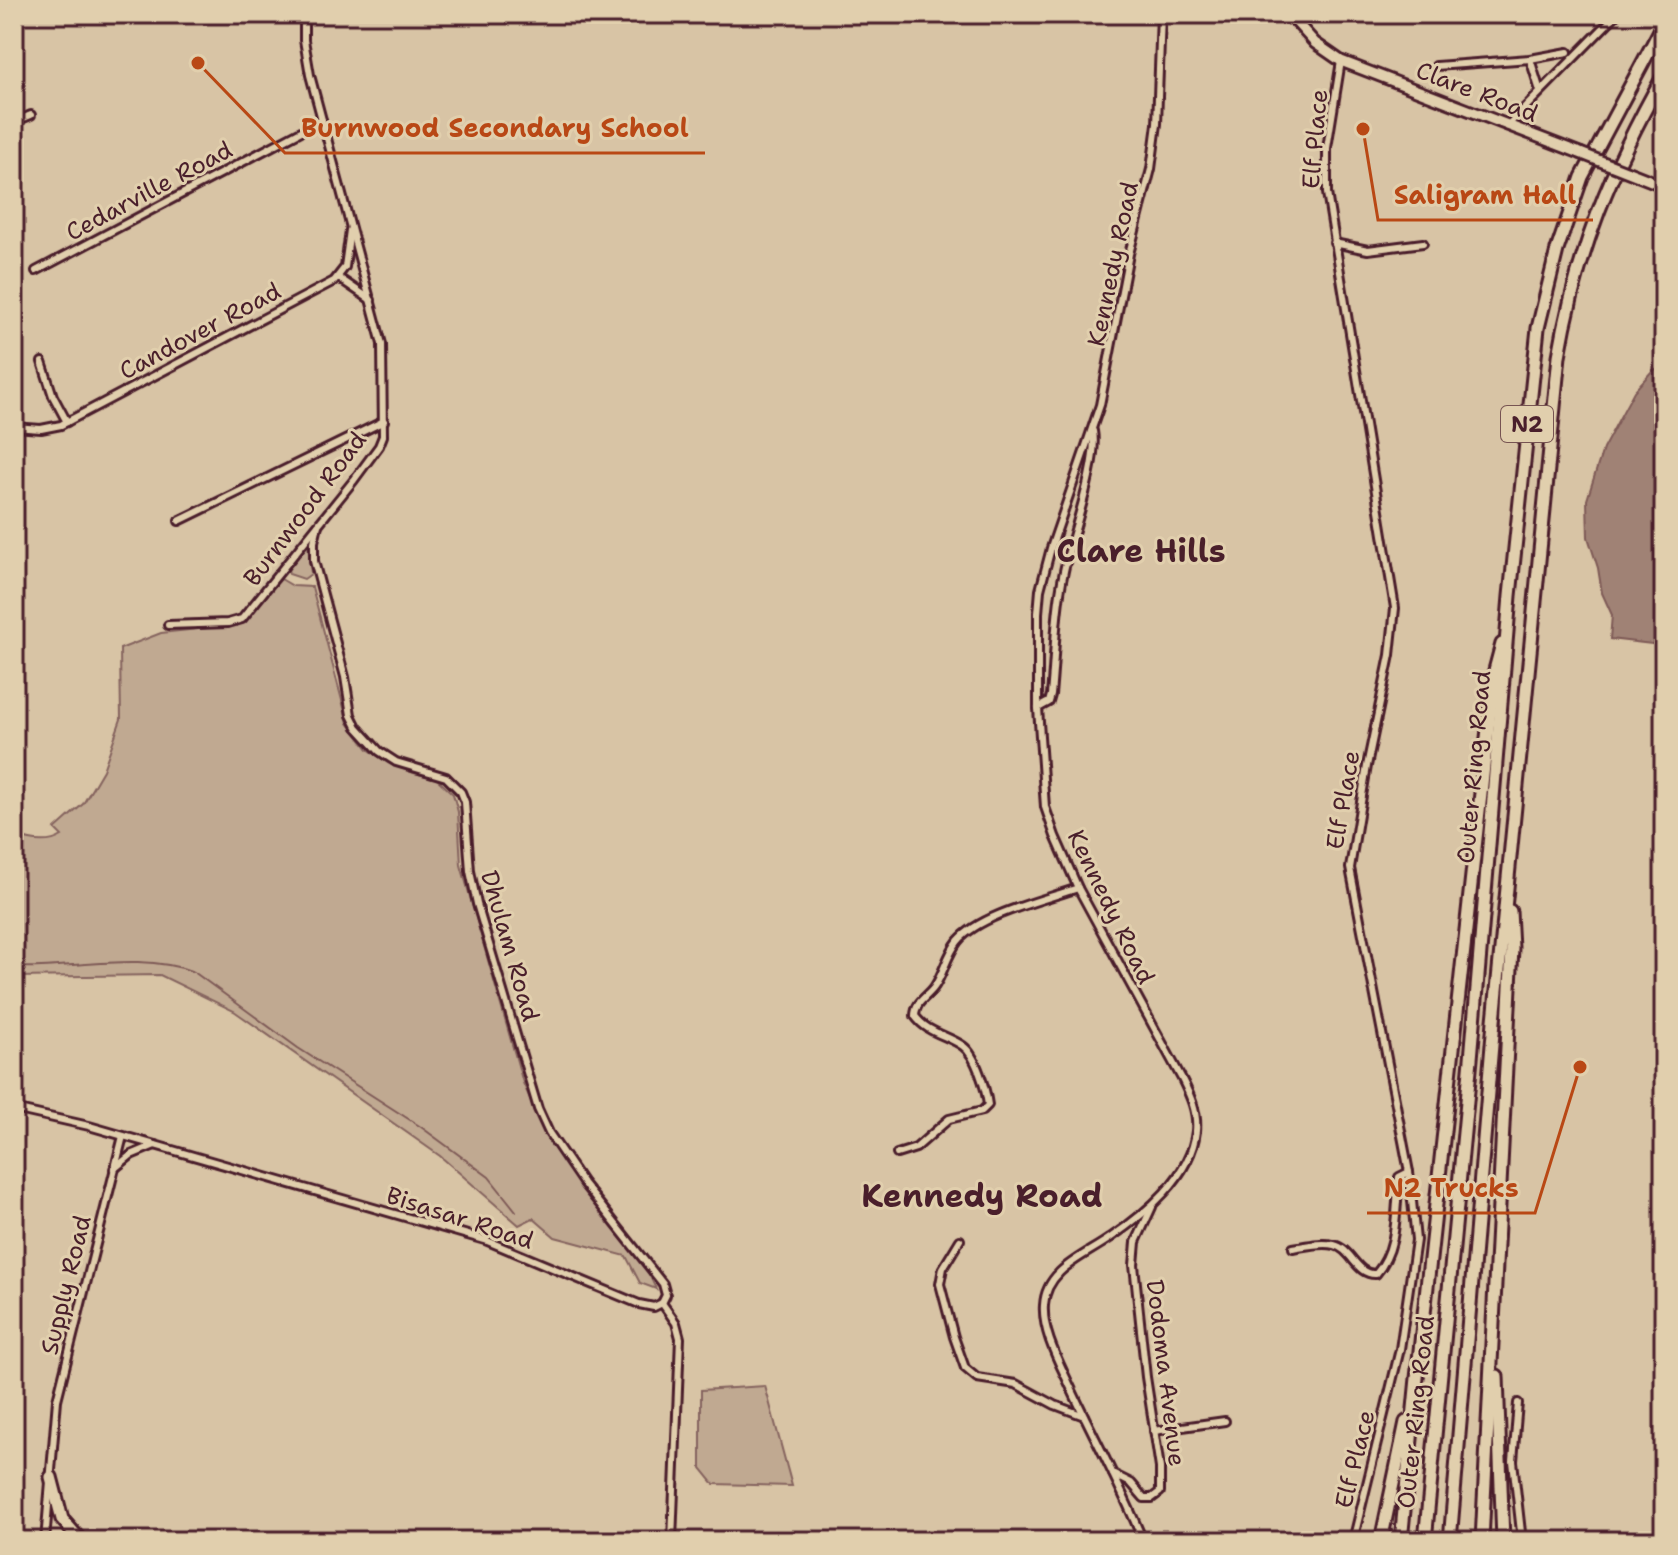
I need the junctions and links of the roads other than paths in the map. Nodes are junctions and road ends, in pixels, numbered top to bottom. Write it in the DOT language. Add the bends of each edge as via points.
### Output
graph roads {
  1 [pos="304,14"];
  2 [pos="1161,14"];
  3 [pos="1289,14"];
  4 [pos="1616,16"];
  5 [pos="1664,23"];
  6 [pos="1568,52"];
  7 [pos="1530,59"];
  8 [pos="1341,61"];
  9 [pos="1436,66"];
  10 [pos="1664,75"];
  11 [pos="1540,91"];
  12 [pos="31,115"];
  13 [pos="322,120"];
  14 [pos="14,122"];
  15 [pos="1507,126"];
  16 [pos="1664,186"];
  17 [pos="351,226"];
  18 [pos="1334,243"];
  19 [pos="1423,243"];
  20 [pos="36,271"];
  21 [pos="339,278"];
  22 [pos="371,300"];
  23 [pos="42,362"];
  24 [pos="384,421"];
  25 [pos="67,422"];
  26 [pos="14,427"];
  27 [pos="1092,429"];
  28 [pos="179,521"];
  29 [pos="318,525"];
  30 [pos="168,625"];
  31 [pos="1507,634"];
  32 [pos="1038,708"];
  33 [pos="1078,888"];
  34 [pos="1507,893"];
  35 [pos="14,1109"];
  36 [pos="123,1136"];
  37 [pos="155,1145"];
  38 [pos="897,1154"];
  39 [pos="114,1169"];
  40 [pos="1409,1172"];
  41 [pos="1154,1204"];
  42 [pos="960,1240"];
  43 [pos="1293,1248"];
  44 [pos="662,1303"];
  45 [pos="1493,1356"];
  46 [pos="1417,1378"];
  47 [pos="1518,1403"];
  48 [pos="1084,1416"];
  49 [pos="1225,1421"];
  50 [pos="1154,1431"];
  51 [pos="1399,1454"];
  52 [pos="1113,1474"];
  53 [pos="51,1477"];
  54 [pos="670,1539"];
  55 [pos="45,1541"];
  56 [pos="81,1541"];
  57 [pos="1143,1541"];
  58 [pos="1353,1541"];
  59 [pos="1373,1541"];
  60 [pos="1381,1541"];
  61 [pos="1401,1541"];
  62 [pos="1425,1541"];
  63 [pos="1450,1541"];
  64 [pos="1482,1541"];
  65 [pos="1503,1541"];
  66 [pos="1522,1541"];
  1 -- 13 [label="street, Burnwood Road" via="306,58"];
  2 -- 27 [label="street, Kennedy Road" via="1151,169"];
  3 -- 8 [label="street, Clare Road" via="1315,43"];
  4 -- 11 [label="street"];
  5 -- 31 [label="highway, Outer Ring Road / N2" via="1582,177 1546,288 1532,376"];
  6 -- 7 [label="street, Clare Road"];
  7 -- 9 [label="street, Clare Road"];
  7 -- 11 [label="street, Clare Road"];
  8 -- 15 [label="street, Clare Road"];
  8 -- 18 [label="street, Elf Place" via="1326,161"];
  10 -- 34 [label="highway, Outer Ring Road / N2" via="1594,217 1564,327"];
  11 -- 15 [label="street"];
  12 -- 14 [label="street"];
  13 -- 17 [label="street, Burnwood Road"];
  13 -- 20 [label="street, Cedarville Road"];
  15 -- 16 [label="street, Clare Road, bridge"];
  17 -- 21 [label="street"];
  17 -- 22 [label="street, Burnwood Road"];
  18 -- 19 [label="street" via="1364,250"];
  18 -- 40 [label="street, Elf Place" via="1395,608 1350,868"];
  21 -- 22 [label="street"];
  21 -- 25 [label="street, Candover Road"];
  22 -- 24 [label="street, Burnwood Road" via="383,353"];
  23 -- 25 [label="street"];
  24 -- 28 [label="street"];
  24 -- 29 [label="street, Burnwood Road" via="379,446"];
  25 -- 26 [label="street, Candover Road" via="48,429"];
  27 -- 32 [label="street, Kennedy Road" via="1040,590"];
  27 -- 32 [label="street" via="1088,476 1057,608 1051,695"];
  29 -- 30 [label="street, Burnwood Road" via="242,619"];
  29 -- 44 [label="street, Dhulam Road" via="314,561 351,715 379,751 396,762 446,777 461,792 477,904 538,1109 559,1149 663,1284"];
  31 -- 46 [label="highway" via="1494,674"];
  31 -- 62 [label="highway, Outer Ring Road / N2"];
  32 -- 33 [label="street, Kennedy Road" via="1045,807"];
  33 -- 38 [label="street" via="981,923 951,951 914,1012 929,1029 968,1050 988,1105 951,1118 916,1148"];
  33 -- 41 [label="street, Kennedy Road" via="1195,1109 1192,1149"];
  34 -- 45 [label="highway" via="1512,948"];
  34 -- 63 [label="highway, Outer Ring Road / N2"];
  35 -- 36 [label="street, Bisasar Road"];
  36 -- 37 [label="street, Bisasar Road"];
  36 -- 39 [label="street, Supply Road"];
  37 -- 39 [label="street"];
  37 -- 44 [label="street, Bisasar Road" via="485,1240 639,1304"];
  39 -- 53 [label="street, Supply Road" via="57,1400"];
  40 -- 43 [label="street" via="1399,1177 1394,1238 1376,1274 1365,1273 1334,1245"];
  40 -- 58 [label="street, Elf Place" via="1415,1255 1400,1349"];
  41 -- 48 [label="street, Kennedy Road" via="1062,1269 1045,1295 1049,1334"];
  41 -- 50 [label="street, Dodoma Avenue" via="1136,1242 1134,1265"];
  42 -- 48 [label="street" via="941,1272 940,1284 965,1368 977,1378 1016,1384"];
  44 -- 54 [label="street" via="680,1338"];
  45 -- 64 [label="highway"];
  45 -- 65 [label="highway"];
  46 -- 51 [label="highway"];
  46 -- 61 [label="highway"];
  47 -- 66 [label="street" via="1513,1461"];
  48 -- 52 [label="street, Kennedy Road"];
  49 -- 50 [label="street"];
  50 -- 52 [label="street, Dodoma Avenue" via="1158,1495 1144,1498"];
  51 -- 59 [label="highway"];
  51 -- 60 [label="highway"];
  52 -- 57 [label="street, Kennedy Road"];
  53 -- 55 [label="street, Supply Road"];
  53 -- 56 [label="highway" via="62,1519"];
}
